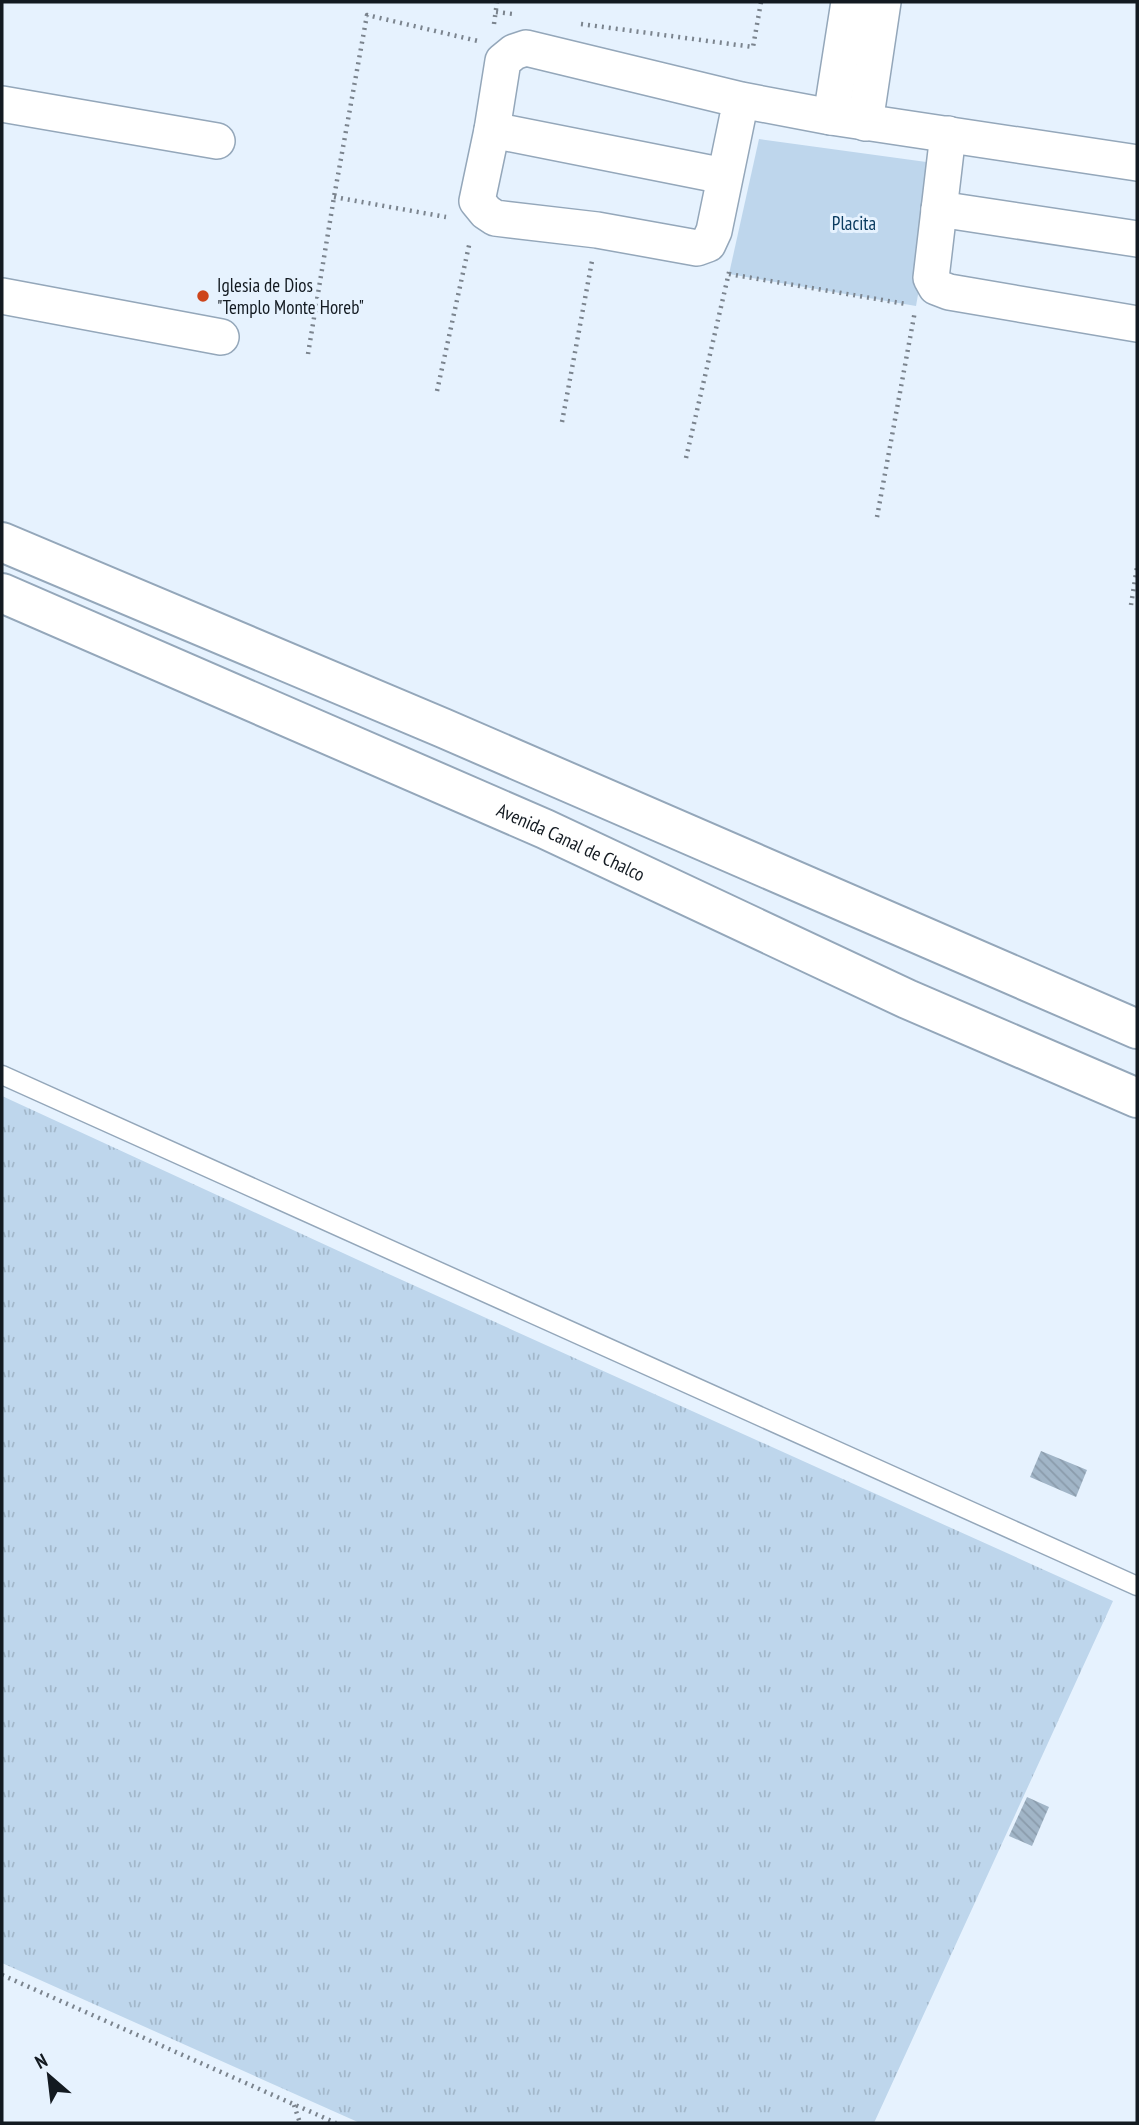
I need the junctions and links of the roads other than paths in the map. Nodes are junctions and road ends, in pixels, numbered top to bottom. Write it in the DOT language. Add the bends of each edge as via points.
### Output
graph roads {
  1 [pos="849,2"];
  2 [pos="883,2"];
  3 [pos="741,100"];
  4 [pos="2,104"];
  5 [pos="831,117"];
  6 [pos="865,123"];
  7 [pos="492,130"];
  8 [pos="948,134"];
  9 [pos="217,141"];
  10 [pos="1137,163"];
  11 [pos="724,176"];
  12 [pos="939,209"];
  13 [pos="1137,239"];
  14 [pos="2,296"];
  15 [pos="1137,324"];
  16 [pos="221,337"];
  17 [pos="2,541"];
  18 [pos="2,593"];
  19 [pos="1137,1029"];
  20 [pos="2,1075"];
  21 [pos="1137,1098"];
  22 [pos="1137,1586"];
  1 -- 5 [label="street"];
  2 -- 6 [label="street"];
  3 -- 5 [label="street"];
  3 -- 7 [label="street" via="526,48 503,61"];
  3 -- 11 [label="street"];
  4 -- 9 [label="street"];
  5 -- 6 [label="street"];
  6 -- 8 [label="street"];
  7 -- 11 [label="street"];
  7 -- 11 [label="street" via="477,201 495,218 697,248 708,244 714,230"];
  8 -- 10 [label="street"];
  8 -- 12 [label="street"];
  12 -- 13 [label="street"];
  12 -- 15 [label="street" via="930,278 936,288"];
  14 -- 16 [label="street"];
  17 -- 19 [label="main road"];
  18 -- 21 [label="main road, Avenida Canal de Chalco" via="545,829 906,999"];
  20 -- 22 [label="lane"];
}
